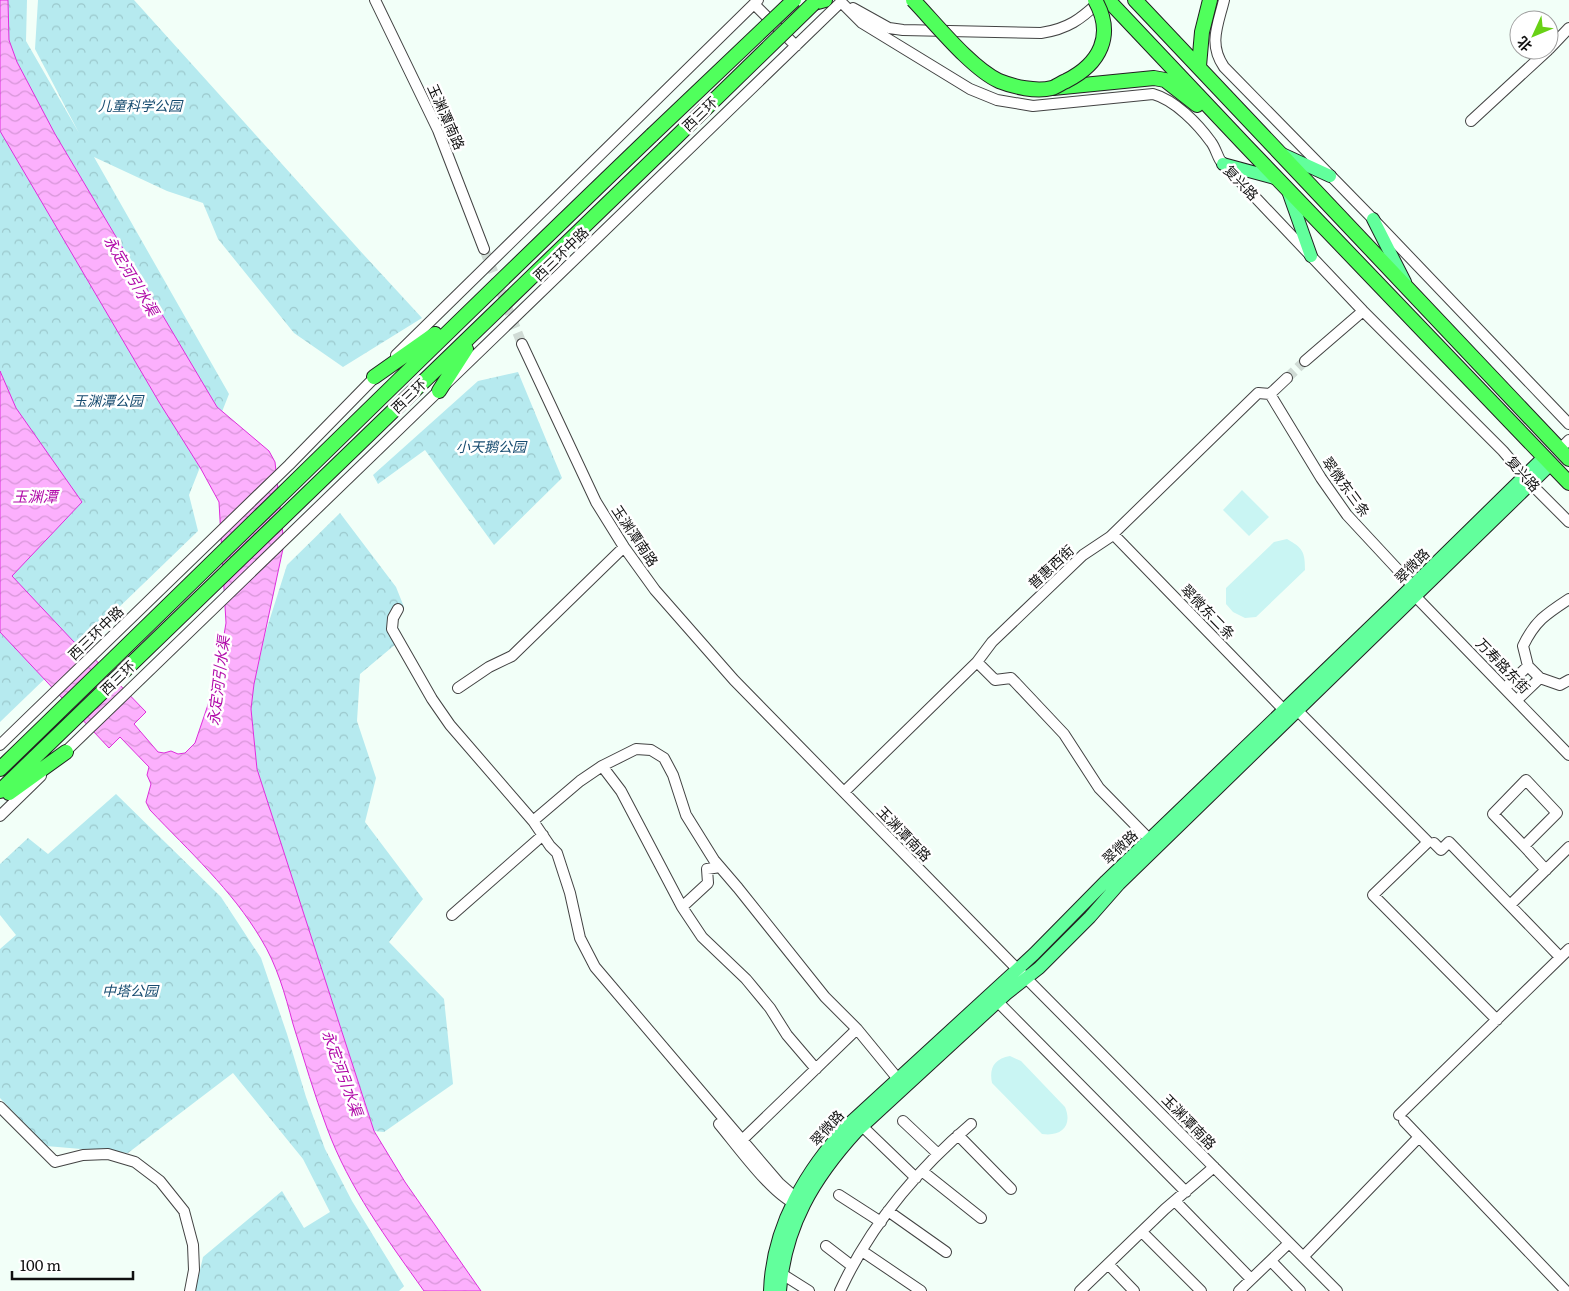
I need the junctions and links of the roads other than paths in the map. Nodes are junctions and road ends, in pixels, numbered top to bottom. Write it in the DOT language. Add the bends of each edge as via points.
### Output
graph roads {
  1 [pos="375,0"];
  2 [pos="794,0"];
  3 [pos="913,0"];
  4 [pos="1095,0"];
  5 [pos="1101,0"];
  6 [pos="1108,0"];
  7 [pos="1135,0"];
  8 [pos="1210,0"];
  9 [pos="1224,0"];
  10 [pos="816,1"];
  11 [pos="840,1"];
  12 [pos="756,2"];
  13 [pos="825,17"];
  14 [pos="1569,28"];
  15 [pos="1559,39"];
  16 [pos="796,46"];
  17 [pos="1538,60"];
  18 [pos="1198,66"];
  19 [pos="1052,88"];
  20 [pos="1471,122"];
  21 [pos="1232,131"];
  22 [pos="1280,153"];
  23 [pos="1223,164"];
  24 [pos="1330,176"];
  25 [pos="1282,184"];
  26 [pos="1373,219"];
  27 [pos="484,249"];
  28 [pos="1311,256"];
  29 [pos="1406,285"];
  30 [pos="468,310"];
  31 [pos="1363,311"];
  32 [pos="480,328"];
  33 [pos="522,344"];
  34 [pos="1305,361"];
  35 [pos="374,377"];
  36 [pos="1287,378"];
  37 [pos="439,391"];
  38 [pos="1270,394"];
  39 [pos="1569,424"];
  40 [pos="1566,450"];
  41 [pos="1548,461"];
  42 [pos="1528,480"];
  43 [pos="1569,483"];
  44 [pos="1569,522"];
  45 [pos="1113,534"];
  46 [pos="624,546"];
  47 [pos="1414,591"];
  48 [pos="1569,599"];
  49 [pos="398,609"];
  50 [pos="977,662"];
  51 [pos="1528,666"];
  52 [pos="1540,678"];
  53 [pos="1569,680"];
  54 [pos="458,688"];
  55 [pos="1505,688"];
  56 [pos="1517,700"];
  57 [pos="1284,710"];
  58 [pos="1298,711"];
  59 [pos="0,745"];
  60 [pos="66,752"];
  61 [pos="1569,755"];
  62 [pos="602,766"];
  63 [pos="0,769"];
  64 [pos="0,791"];
  65 [pos="844,792"];
  66 [pos="0,799"];
  67 [pos="0,816"];
  68 [pos="533,821"];
  69 [pos="543,835"];
  70 [pos="1150,840"];
  71 [pos="1434,843"];
  72 [pos="1524,846"];
  73 [pos="1569,848"];
  74 [pos="720,867"];
  75 [pos="1546,870"];
  76 [pos="1510,905"];
  77 [pos="682,907"];
  78 [pos="452,914"];
  79 [pos="1569,949"];
  80 [pos="1560,957"];
  81 [pos="1022,974"];
  82 [pos="998,1002"];
  83 [pos="1497,1020"];
  84 [pos="857,1029"];
  85 [pos="816,1069"];
  86 [pos="898,1079"];
  87 [pos="0,1107"];
  88 [pos="903,1121"];
  89 [pos="971,1124"];
  90 [pos="862,1126"];
  91 [pos="958,1135"];
  92 [pos="1419,1137"];
  93 [pos="740,1142"];
  94 [pos="938,1153"];
  95 [pos="1214,1167"];
  96 [pos="919,1174"];
  97 [pos="1011,1189"];
  98 [pos="1186,1192"];
  99 [pos="839,1195"];
  100 [pos="1175,1201"];
  101 [pos="797,1202"];
  102 [pos="888,1211"];
  103 [pos="981,1218"];
  104 [pos="881,1222"];
  105 [pos="1142,1232"];
  106 [pos="1289,1243"];
  107 [pos="826,1246"];
  108 [pos="862,1251"];
  109 [pos="946,1252"];
  110 [pos="1303,1257"];
  111 [pos="1271,1260"];
  112 [pos="1108,1265"];
  113 [pos="852,1266"];
  114 [pos="782,1274"];
  115 [pos="1251,1279"];
  116 [pos="190,1291"];
  117 [pos="770,1291"];
  118 [pos="780,1291"];
  119 [pos="809,1291"];
  120 [pos="840,1291"];
  121 [pos="920,1291"];
  122 [pos="1080,1291"];
  123 [pos="1134,1291"];
  124 [pos="1201,1291"];
  125 [pos="1240,1291"];
  126 [pos="1300,1291"];
  127 [pos="1337,1291"];
  128 [pos="1566,1291"];
  1 -- 27 [label="street, 玉渊潭南路" via="438,130"];
  2 -- 30 [label="highway, 西三环, bridge"];
  3 -- 19 [label="highway, bridge" via="991,77 1025,88"];
  4 -- 19 [label="highway, bridge" via="1104,23 1098,53 1083,71"];
  5 -- 11 [label="street" via="1070,25 1041,33 889,28"];
  6 -- 21 [label="highway, 复兴路"];
  7 -- 18 [label="highway"];
  8 -- 18 [label="highway"];
  9 -- 24 [label="street" via="1214,43 1219,60"];
  10 -- 13 [label="street"];
  10 -- 32 [label="highway, 西三环, bridge"];
  11 -- 13 [label="street, 西三环中路"];
  11 -- 23 [label="street, 复兴路" via="862,23 970,89 997,100 1034,106 1144,94 1163,97 1180,109 1212,143"];
  12 -- 16 [label="street"];
  12 -- 35 [label="street"];
  13 -- 16 [label="street, 西三环中路"];
  14 -- 15 [label="street"];
  16 -- 37 [label="street, 西三环中路"];
  17 -- 20 [label="street"];
  18 -- 22 [label="highway"];
  19 -- 21 [label="highway" via="1154,78 1165,80"];
  21 -- 25 [label="highway, 复兴路"];
  22 -- 24 [label="main road"];
  22 -- 29 [label="highway"];
  23 -- 25 [label="main road"];
  23 -- 28 [label="street, 复兴路"];
  24 -- 26 [label="street"];
  25 -- 28 [label="main road"];
  25 -- 41 [label="highway, 复兴路"];
  26 -- 29 [label="main road"];
  26 -- 39 [label="street"];
  28 -- 31 [label="street, 复兴路"];
  29 -- 40 [label="highway"];
  30 -- 35 [label="highway"];
  30 -- 63 [label="highway, 西三环"];
  31 -- 34 [label="street"];
  31 -- 42 [label="street, 复兴路"];
  32 -- 37 [label="highway"];
  32 -- 64 [label="highway, 西三环"];
  33 -- 46 [label="street, 玉渊潭南路" via="596,502"];
  35 -- 59 [label="street, 西三环中路" via="212,540"];
  36 -- 38 [label="street, 普惠西街"];
  37 -- 60 [label="street, 西三环中路"];
  38 -- 45 [label="street, 普惠西街" via="1258,393"];
  38 -- 47 [label="street, 翠微东三条" via="1348,516"];
  41 -- 42 [label="main road, 翠微路"];
  41 -- 43 [label="highway, 复兴路"];
  42 -- 44 [label="street, 复兴路"];
  42 -- 47 [label="main road, 翠微路"];
  45 -- 50 [label="street, 普惠西街" via="1083,554 992,642"];
  45 -- 57 [label="street, 翠微东二条"];
  46 -- 54 [label="street" via="512,656"];
  46 -- 65 [label="street, 玉渊潭南路" via="655,590 734,680"];
  47 -- 55 [label="street, 万寿路东街"];
  47 -- 57 [label="main road, 翠微路"];
  47 -- 58 [label="main road, 翠微路"];
  48 -- 51 [label="street" via="1548,612 1532,628 1523,646"];
  49 -- 68 [label="street" via="392,629 432,699 450,725"];
  50 -- 65 [label="street, 普惠西街"];
  50 -- 70 [label="street" via="995,680 1011,678 1022,688 1064,734 1099,788"];
  51 -- 52 [label="street"];
  51 -- 55 [label="street"];
  52 -- 53 [label="street" via="1560,685"];
  52 -- 56 [label="street"];
  55 -- 56 [label="street, 万寿路东街"];
  56 -- 61 [label="street, 万寿路东街"];
  57 -- 70 [label="main road, 翠微路"];
  58 -- 81 [label="main road, 翠微路" via="1119,884 1039,968"];
  58 -- 83 [label="street" via="1428,842 1373,895"];
  60 -- 66 [label="highway"];
  60 -- 67 [label="street"];
  62 -- 68 [label="street"];
  62 -- 74 [label="street" via="636,749 651,750 664,758 686,815"];
  62 -- 77 [label="street" via="622,790"];
  65 -- 81 [label="street, 玉渊潭南路"];
  68 -- 69 [label="street"];
  69 -- 78 [label="street"];
  69 -- 93 [label="street" via="557,853 580,938 595,967"];
  70 -- 81 [label="main road, 翠微路" via="1106,881"];
  71 -- 76 [label="street" via="1441,850 1449,842"];
  72 -- 72 [label="street" via="1493,814 1526,780 1558,813"];
  72 -- 75 [label="street"];
  73 -- 75 [label="street"];
  74 -- 77 [label="street" via="707,869 708,883"];
  74 -- 84 [label="street" via="825,997"];
  75 -- 76 [label="street"];
  76 -- 80 [label="street"];
  77 -- 85 [label="street" via="702,937 746,979"];
  79 -- 80 [label="street"];
  80 -- 83 [label="street"];
  81 -- 82 [label="main road, 翠微路"];
  81 -- 86 [label="main road, 翠微路"];
  81 -- 95 [label="street, 玉渊潭南路"];
  82 -- 90 [label="main road, 翠微路"];
  82 -- 98 [label="street"];
  83 -- 92 [label="street" via="1401,1118"];
  84 -- 85 [label="street"];
  84 -- 86 [label="street"];
  85 -- 93 [label="street"];
  86 -- 101 [label="main road, 翠微路" via="829,1145 810,1171"];
  87 -- 116 [label="street" via="55,1162 83,1154 108,1154 135,1162 160,1181 184,1211 193,1245 194,1270"];
  88 -- 94 [label="street"];
  89 -- 91 [label="street"];
  90 -- 96 [label="street"];
  90 -- 101 [label="main road, 翠微路"];
  91 -- 94 [label="street"];
  91 -- 97 [label="street"];
  92 -- 110 [label="street"];
  92 -- 128 [label="street"];
  93 -- 101 [label="street"];
  94 -- 96 [label="street"];
  95 -- 98 [label="street"];
  95 -- 106 [label="street, 玉渊潭南路"];
  96 -- 102 [label="street"];
  96 -- 103 [label="street"];
  98 -- 100 [label="street"];
  99 -- 104 [label="street"];
  100 -- 105 [label="street"];
  100 -- 115 [label="street"];
  101 -- 114 [label="main road, 翠微路"];
  101 -- 117 [label="main road, 翠微路" via="786,1217 776,1248"];
  102 -- 104 [label="street"];
  102 -- 109 [label="street"];
  104 -- 108 [label="street"];
  105 -- 112 [label="street"];
  105 -- 124 [label="street"];
  106 -- 110 [label="street, 玉渊潭南路"];
  106 -- 111 [label="street"];
  107 -- 113 [label="street"];
  108 -- 113 [label="street"];
  108 -- 121 [label="street"];
  110 -- 127 [label="street, 玉渊潭南路"];
  111 -- 115 [label="street"];
  111 -- 126 [label="street"];
  112 -- 122 [label="street"];
  112 -- 123 [label="street"];
  113 -- 120 [label="street"];
  114 -- 118 [label="main road, 翠微路"];
  114 -- 119 [label="street"];
  115 -- 125 [label="street"];
}
